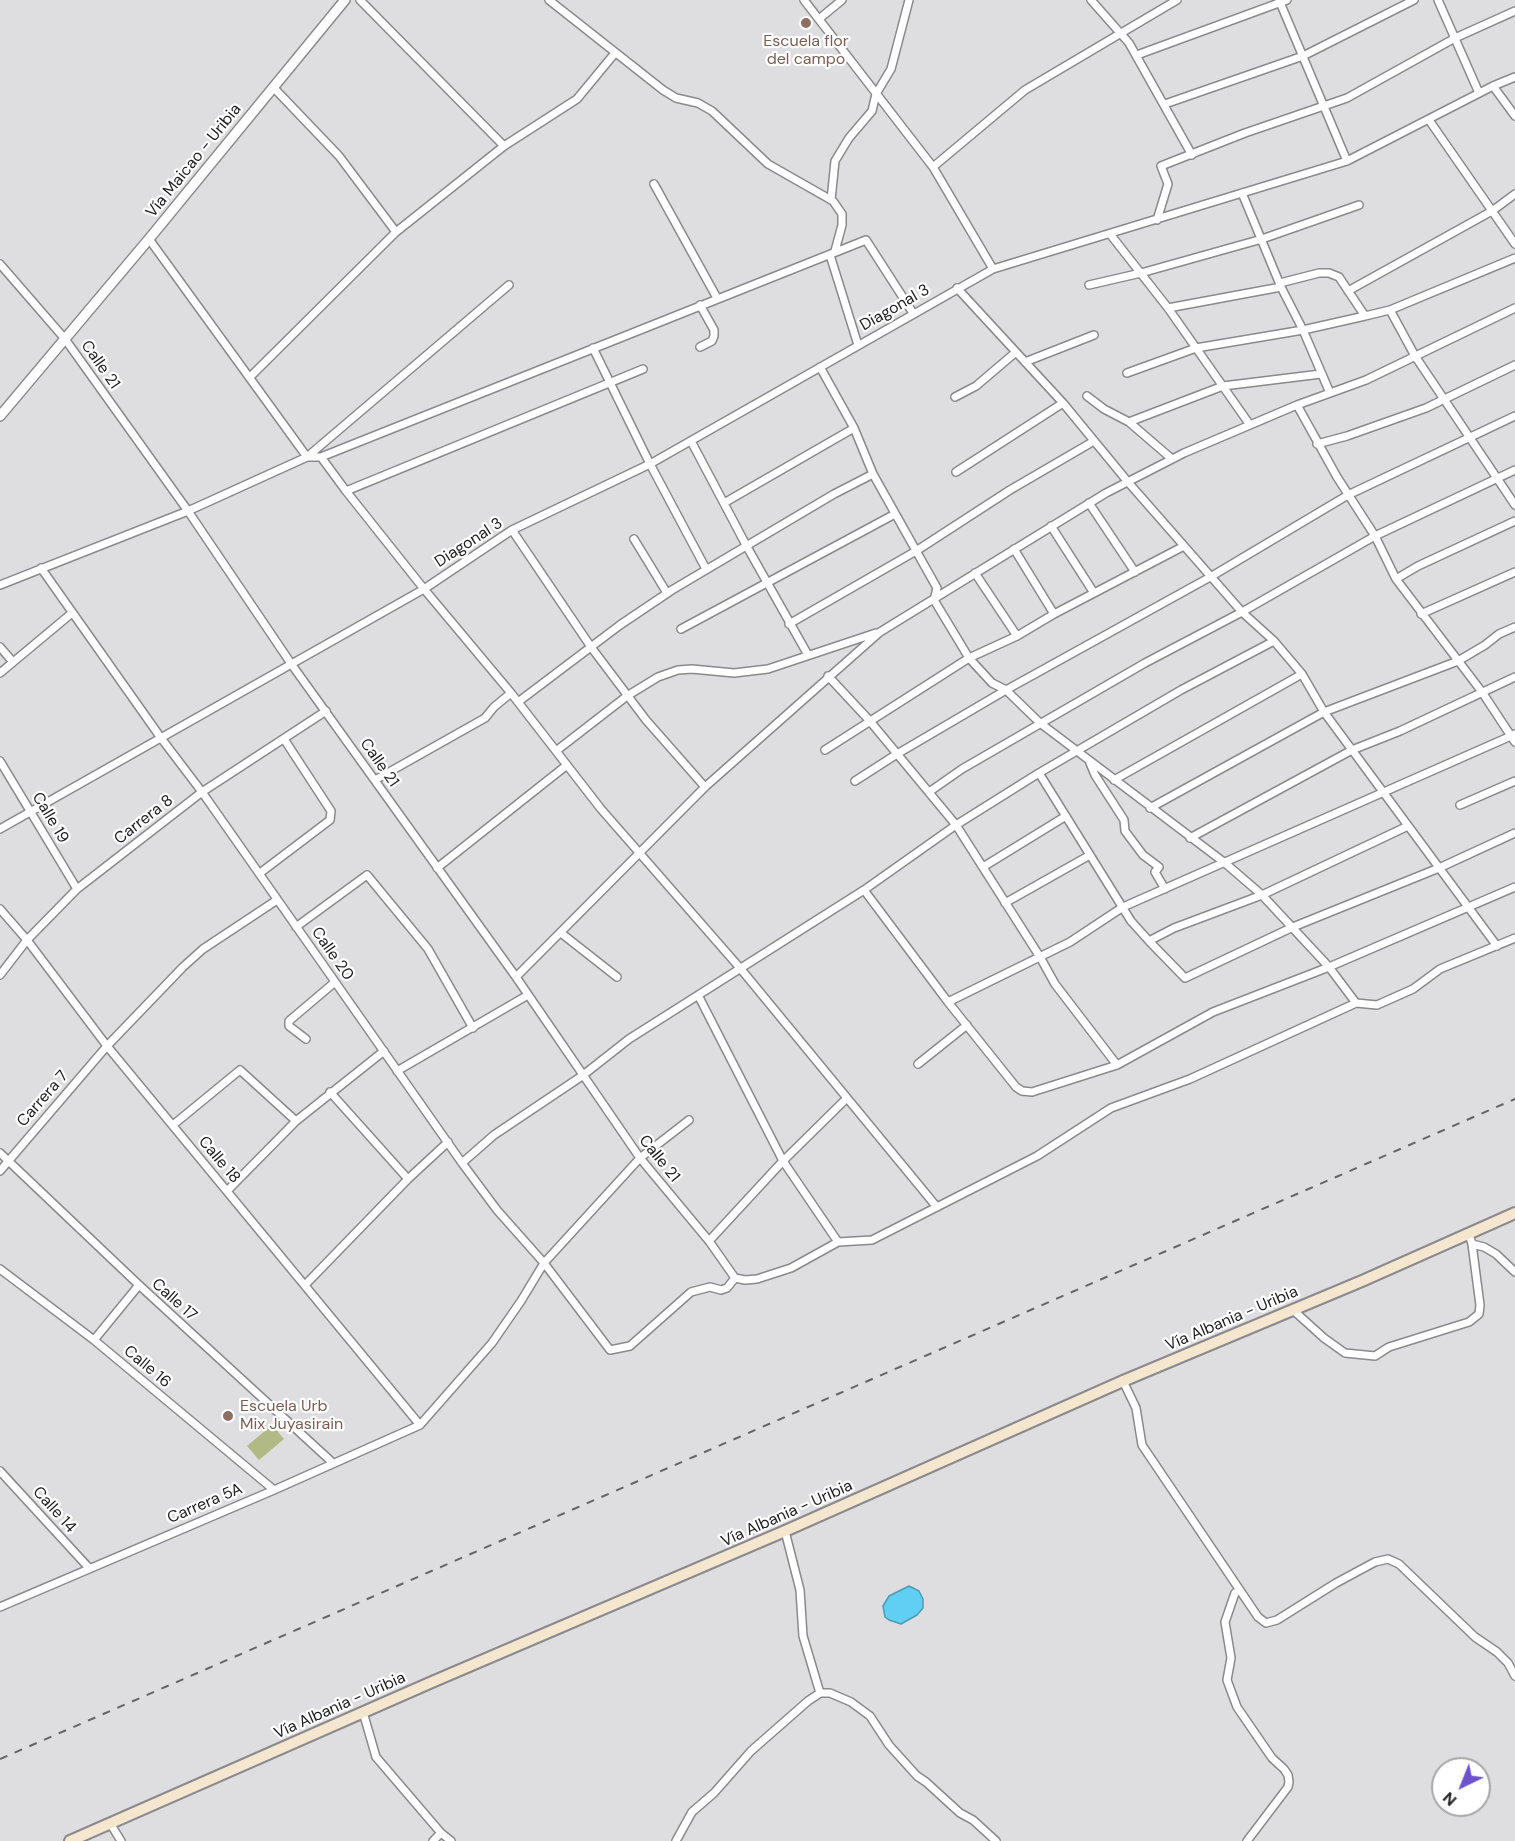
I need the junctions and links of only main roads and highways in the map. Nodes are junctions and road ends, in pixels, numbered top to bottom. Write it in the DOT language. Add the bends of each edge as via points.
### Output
graph roads {
  1 [pos="1515,1214"];
  2 [pos="70,1841"];
  1 -- 2 [label="main road, Vía Albania - Uribia" via="1470,1239 1123,1381"];
}
